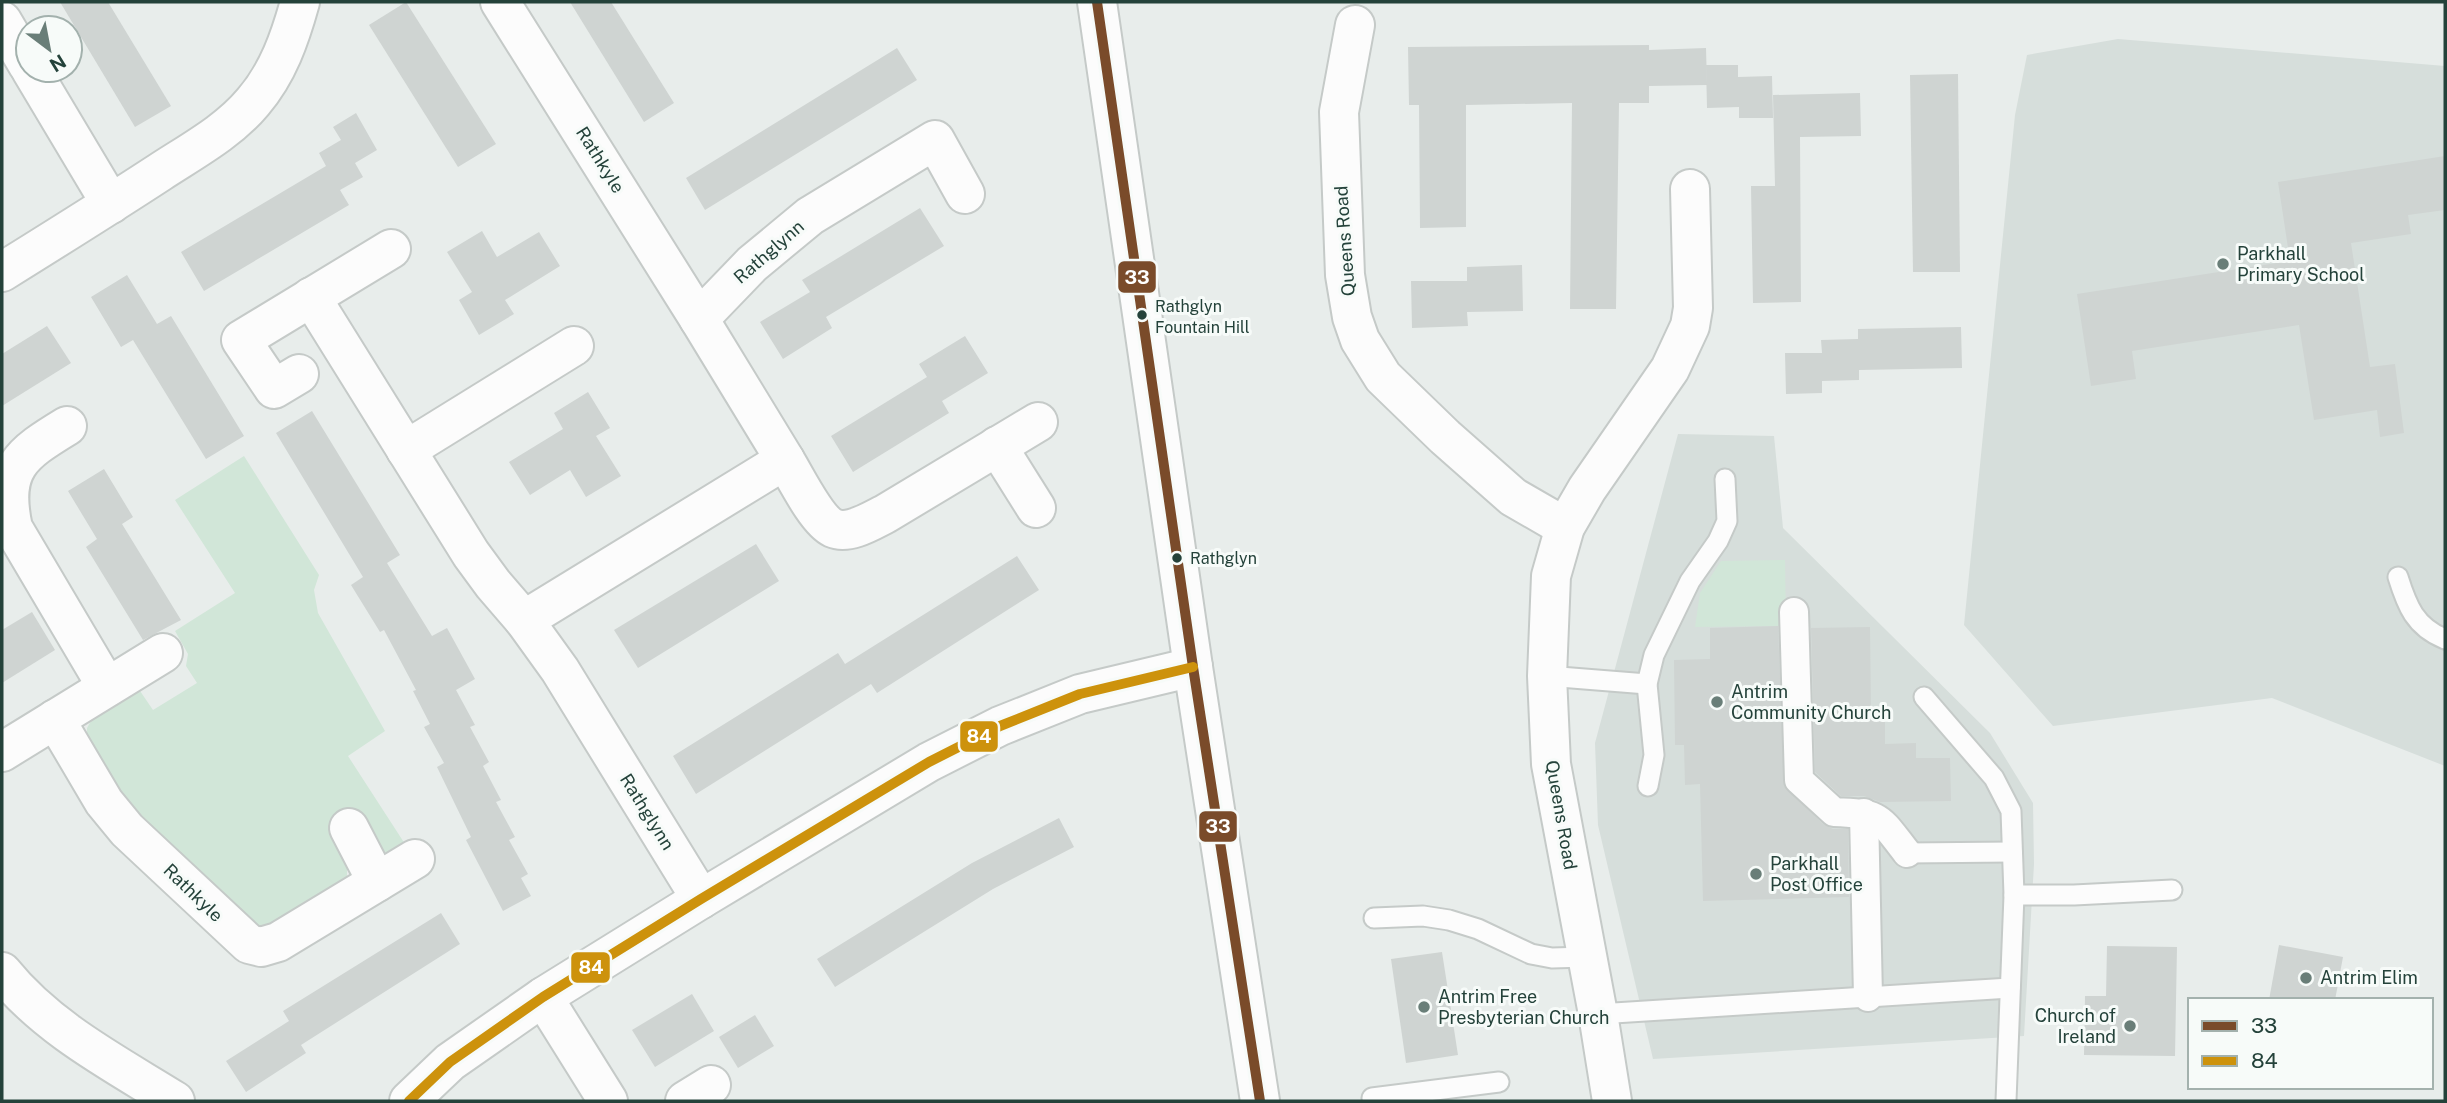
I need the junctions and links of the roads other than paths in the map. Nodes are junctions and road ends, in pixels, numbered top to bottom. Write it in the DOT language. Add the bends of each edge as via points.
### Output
graph roads {
  1 [pos="300,2"];
  2 [pos="500,2"];
  3 [pos="1097,2"];
  4 [pos="2,21"];
  5 [pos="1355,25"];
  6 [pos="14,41"];
  7 [pos="39,84"];
  8 [pos="1690,190"];
  9 [pos="965,194"];
  10 [pos="111,204"];
  11 [pos="391,249"];
  12 [pos="2,272"];
  13 [pos="311,297"];
  14 [pos="699,319"];
  15 [pos="574,346"];
  16 [pos="299,374"];
  17 [pos="1038,422"];
  18 [pos="68,426"];
  19 [pos="997,446"];
  20 [pos="405,450"];
  21 [pos="785,460"];
  22 [pos="1725,479"];
  23 [pos="1036,508"];
  24 [pos="1565,527"];
  25 [pos="2398,577"];
  26 [pos="1794,612"];
  27 [pos="524,620"];
  28 [pos="2445,639"];
  29 [pos="163,653"];
  30 [pos="1193,667"];
  31 [pos="1547,676"];
  32 [pos="1647,684"];
  33 [pos="107,687"];
  34 [pos="1924,697"];
  35 [pos="55,719"];
  36 [pos="2,752"];
  37 [pos="1648,786"];
  38 [pos="1864,813"];
  39 [pos="349,828"];
  40 [pos="2012,852"];
  41 [pos="1907,853"];
  42 [pos="415,859"];
  43 [pos="377,882"];
  44 [pos="2172,890"];
  45 [pos="2014,895"];
  46 [pos="701,899"];
  47 [pos="1374,918"];
  48 [pos="1586,957"];
  49 [pos="2,972"];
  50 [pos="2010,988"];
  51 [pos="543,997"];
  52 [pos="1868,997"];
  53 [pos="1598,1014"];
  54 [pos="1499,1082"];
  55 [pos="1438,1095"];
  56 [pos="1372,1098"];
  57 [pos="175,1101"];
  58 [pos="409,1101"];
  59 [pos="608,1101"];
  60 [pos="1260,1101"];
  61 [pos="1612,1101"];
  62 [pos="2006,1101"];
  1 -- 10 [label="street" via="276,70 253,103 217,135"];
  2 -- 14 [label="street, Rathkyle"];
  3 -- 30 [label="street"];
  4 -- 6 [label="street"];
  5 -- 24 [label="street, Queens Road" via="1339,112 1345,275 1352,317 1365,350 1403,398 1496,483"];
  7 -- 10 [label="street"];
  8 -- 24 [label="street, Queens Road" via="1690,326 1670,369"];
  9 -- 14 [label="street, Rathglynn" via="935,140 810,216 752,264"];
  10 -- 12 [label="street"];
  11 -- 13 [label="street"];
  13 -- 16 [label="street" via="241,340 274,389"];
  13 -- 20 [label="street, Rathglynn"];
  14 -- 21 [label="street"];
  15 -- 20 [label="street"];
  17 -- 19 [label="street"];
  18 -- 33 [label="street" via="20,457 5,479 3,499 13,528"];
  19 -- 21 [label="street" via="885,513 846,529 833,528 824,520"];
  19 -- 23 [label="street"];
  20 -- 27 [label="street, Rathglynn" via="493,584"];
  21 -- 27 [label="street"];
  22 -- 32 [label="lane" via="1727,521 1684,593 1654,655"];
  24 -- 31 [label="street, Queens Road" via="1551,576"];
  25 -- 28 [label="lane" via="2415,618"];
  26 -- 38 [label="street" via="1799,780 1834,812"];
  27 -- 46 [label="street, Rathglynn" via="560,670"];
  29 -- 33 [label="street"];
  30 -- 46 [label="street" via="1080,694 1000,726 929,762"];
  30 -- 60 [label="street"];
  31 -- 32 [label="lane"];
  31 -- 48 [label="street, Queens Road" via="1551,764"];
  32 -- 37 [label="lane" via="1654,755"];
  33 -- 35 [label="street"];
  34 -- 40 [label="lane" via="2005,796 2012,820"];
  35 -- 36 [label="street"];
  35 -- 43 [label="street, Rathkyle" via="104,802 127,830 249,944 272,945"];
  38 -- 41 [label="street" via="1880,818"];
  38 -- 52 [label="street"];
  39 -- 43 [label="street"];
  40 -- 41 [label="lane"];
  40 -- 45 [label="lane"];
  42 -- 43 [label="street, Rathkyle"];
  44 -- 45 [label="lane"];
  45 -- 50 [label="lane"];
  46 -- 51 [label="street"];
  47 -- 48 [label="lane" via="1449,920 1531,954"];
  48 -- 53 [label="street, Queens Road"];
  49 -- 57 [label="street" via="52,1022"];
  50 -- 52 [label="lane"];
  50 -- 62 [label="lane"];
  51 -- 58 [label="street" via="450,1062"];
  51 -- 59 [label="street"];
  52 -- 53 [label="lane"];
  53 -- 61 [label="street, Queens Road"];
  54 -- 55 [label="lane"];
  55 -- 56 [label="lane"];
}
